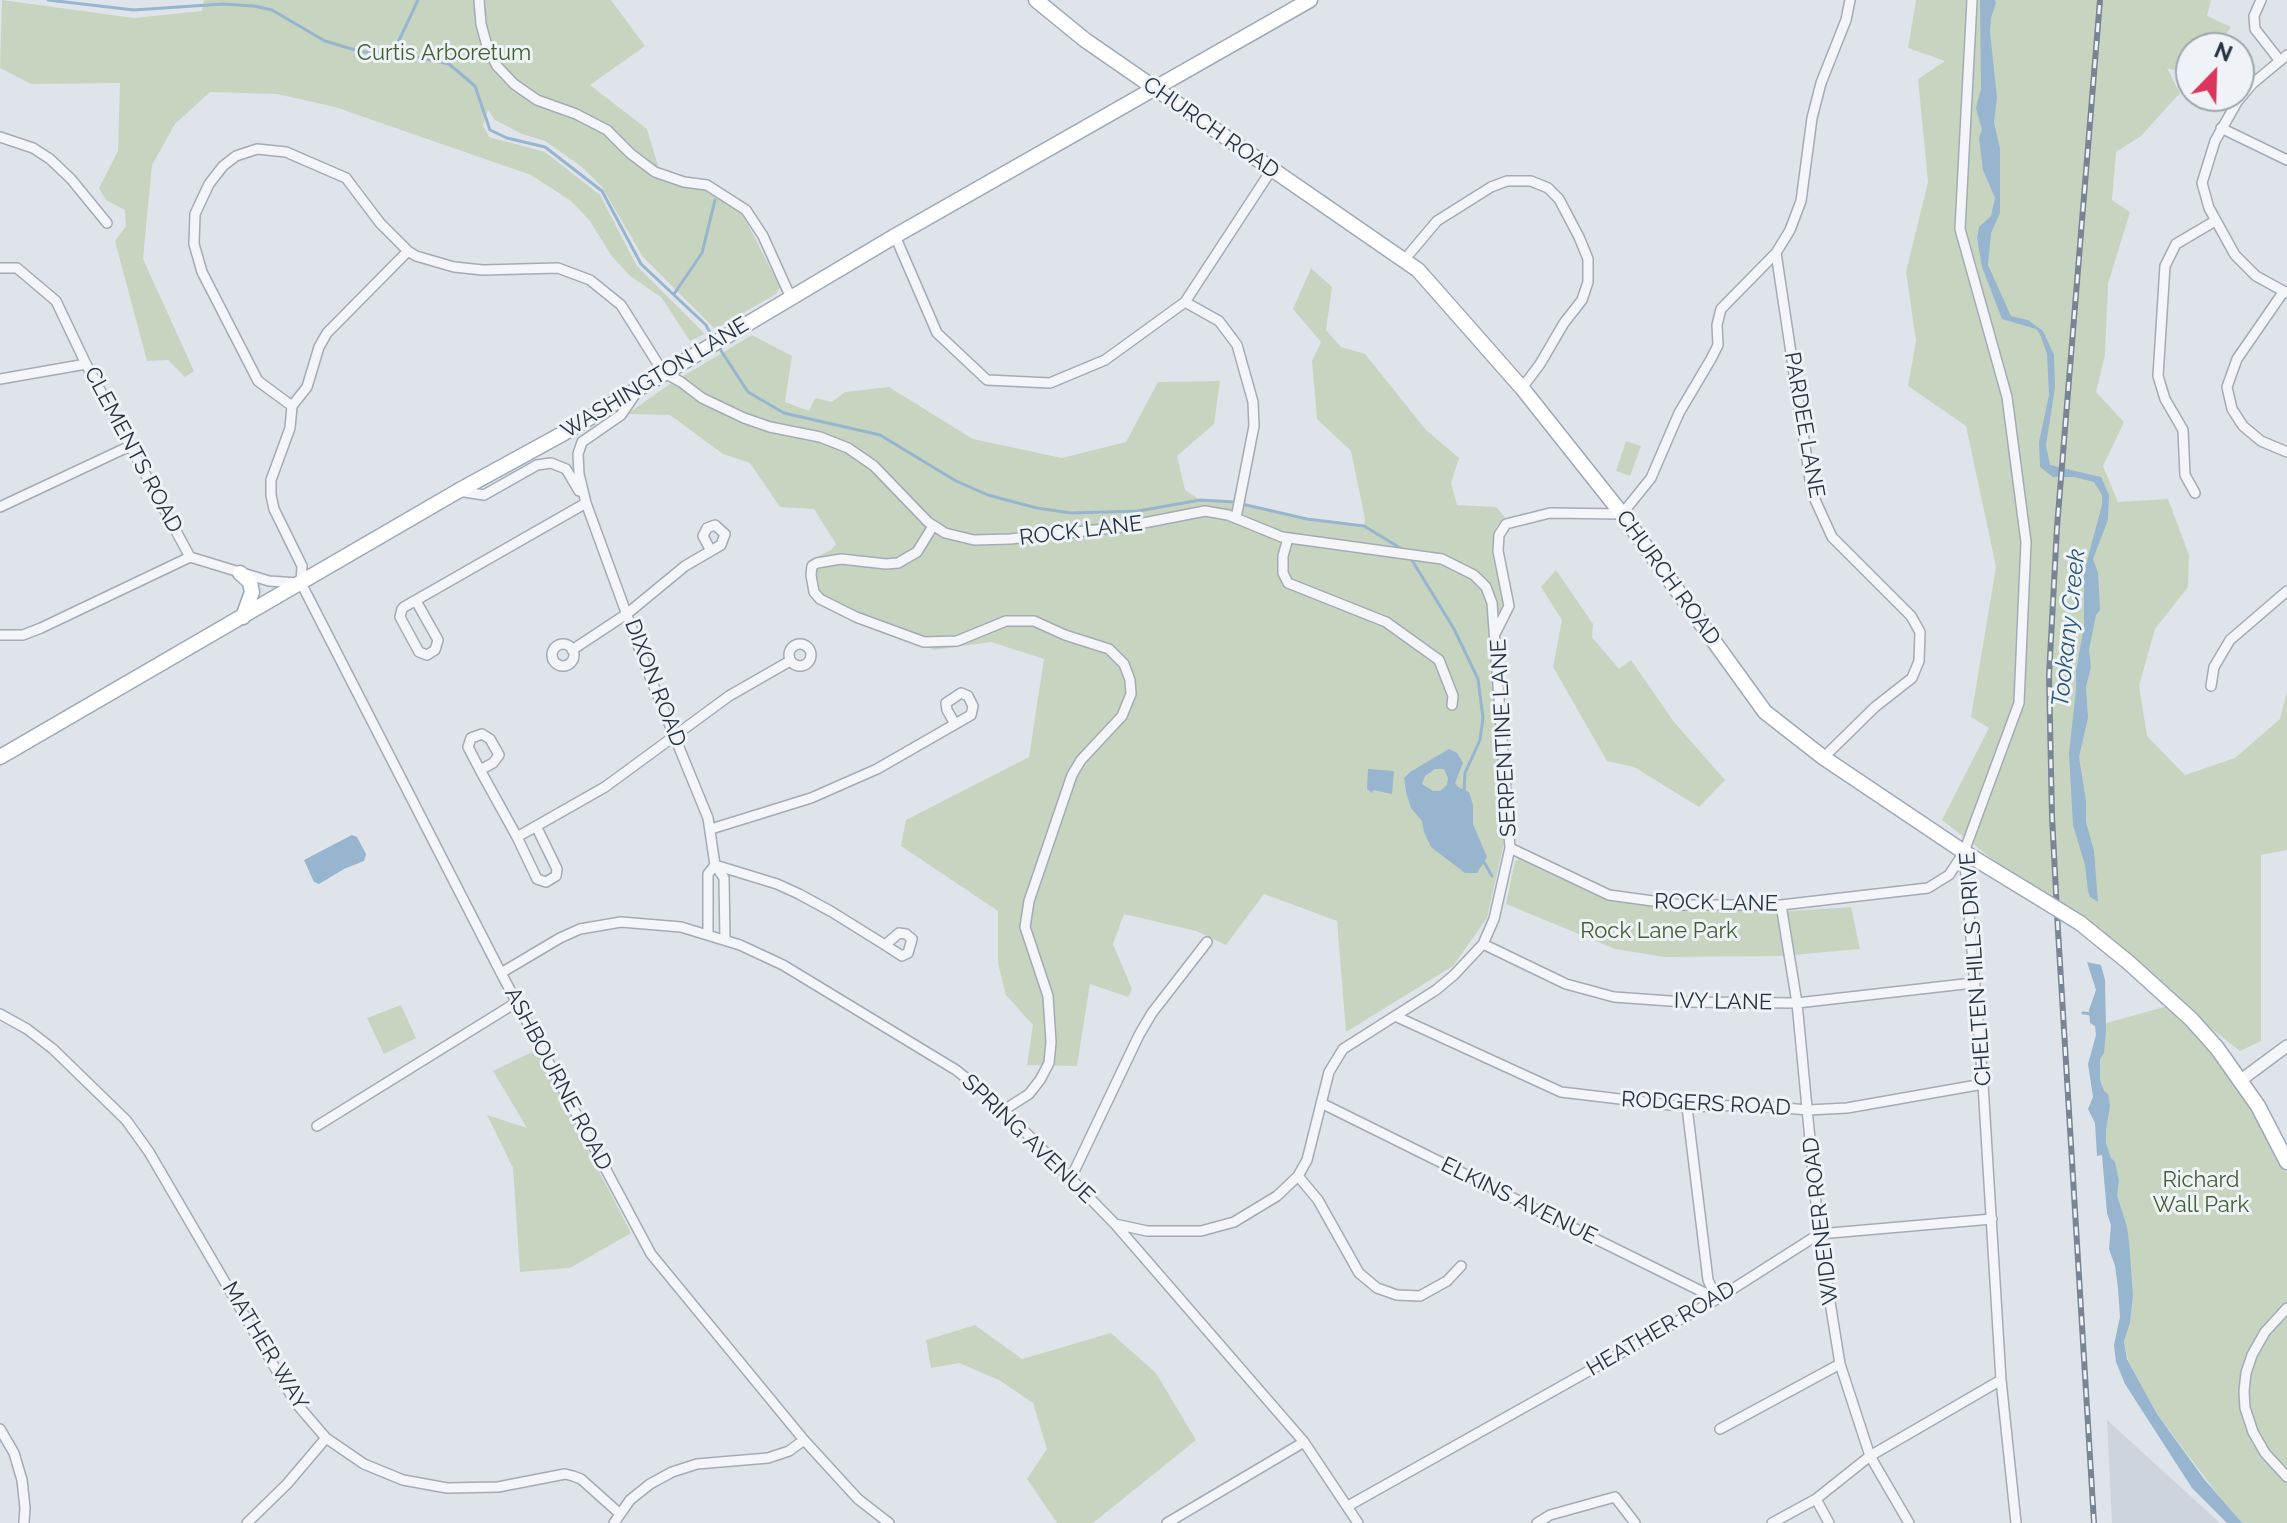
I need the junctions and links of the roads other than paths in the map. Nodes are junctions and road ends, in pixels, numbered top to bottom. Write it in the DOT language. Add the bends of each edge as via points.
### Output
graph roads {
  1 [pos="479,0"];
  2 [pos="1036,0"];
  3 [pos="1310,0"];
  4 [pos="1850,0"];
  5 [pos="1972,0"];
  6 [pos="2261,0"];
  7 [pos="2283,58"];
  8 [pos="1156,88"];
  9 [pos="2221,128"];
  10 [pos="0,137"];
  11 [pos="2287,160"];
  12 [pos="1272,169"];
  13 [pos="2215,221"];
  14 [pos="107,223"];
  15 [pos="895,236"];
  16 [pos="408,251"];
  17 [pos="1776,253"];
  18 [pos="1405,259"];
  19 [pos="0,268"];
  20 [pos="2286,292"];
  21 [pos="791,298"];
  22 [pos="1185,302"];
  23 [pos="86,364"];
  24 [pos="663,372"];
  25 [pos="0,379"];
  26 [pos="639,388"];
  27 [pos="1522,388"];
  28 [pos="292,406"];
  29 [pos="130,446"];
  30 [pos="2287,452"];
  31 [pos="458,491"];
  32 [pos="2195,493"];
  33 [pos="586,503"];
  34 [pos="0,507"];
  35 [pos="1622,514"];
  36 [pos="1237,515"];
  37 [pos="933,526"];
  38 [pos="1288,538"];
  39 [pos="711,551"];
  40 [pos="190,557"];
  41 [pos="240,573"];
  42 [pos="301,583"];
  43 [pos="2287,591"];
  44 [pos="416,601"];
  45 [pos="628,613"];
  46 [pos="243,617"];
  47 [pos="1496,632"];
  48 [pos="0,635"];
  49 [pos="572,650"];
  50 [pos="790,661"];
  51 [pos="2211,686"];
  52 [pos="1452,705"];
  53 [pos="955,724"];
  54 [pos="674,734"];
  55 [pos="0,757"];
  56 [pos="1823,758"];
  57 [pos="480,770"];
  58 [pos="536,826"];
  59 [pos="711,829"];
  60 [pos="517,837"];
  61 [pos="1510,848"];
  62 [pos="1964,852"];
  63 [pos="715,865"];
  64 [pos="1781,905"];
  65 [pos="708,934"];
  66 [pos="725,940"];
  67 [pos="1207,942"];
  68 [pos="1483,944"];
  69 [pos="885,945"];
  70 [pos="501,973"];
  71 [pos="1973,983"];
  72 [pos="517,1002"];
  73 [pos="1797,1003"];
  74 [pos="0,1014"];
  75 [pos="1395,1016"];
  76 [pos="2287,1046"];
  77 [pos="2241,1080"];
  78 [pos="1983,1084"];
  79 [pos="1321,1103"];
  80 [pos="1687,1107"];
  81 [pos="1004,1110"];
  82 [pos="1808,1110"];
  83 [pos="317,1126"];
  84 [pos="2287,1162"];
  85 [pos="1298,1176"];
  86 [pos="1070,1180"];
  87 [pos="1992,1219"];
  88 [pos="1115,1224"];
  89 [pos="1819,1234"];
  90 [pos="1461,1266"];
  91 [pos="1717,1299"];
  92 [pos="2287,1308"];
  93 [pos="1840,1364"];
  94 [pos="2001,1380"];
  95 [pos="0,1429"];
  96 [pos="1720,1429"];
  97 [pos="326,1438"];
  98 [pos="804,1440"];
  99 [pos="1304,1442"];
  100 [pos="1870,1456"];
  101 [pos="2287,1477"];
  102 [pos="1816,1499"];
  103 [pos="1348,1506"];
  104 [pos="617,1518"];
  105 [pos="24,1523"];
  106 [pos="247,1523"];
  107 [pos="889,1523"];
  108 [pos="1167,1523"];
  109 [pos="1358,1523"];
  110 [pos="1537,1523"];
  111 [pos="1635,1523"];
  112 [pos="1772,1523"];
  113 [pos="1829,1523"];
  114 [pos="1909,1523"];
  115 [pos="2016,1523"];
  1 -- 21 [label="street" via="487,46 514,84 537,100 607,130 655,172 707,185 746,210"];
  2 -- 8 [label="main road, CHURCH ROAD"];
  3 -- 8 [label="main road, WASHINGTON LANE"];
  4 -- 17 [label="street" via="1818,95 1801,201"];
  5 -- 62 [label="street, CHELTEN HILLS DRIVE" via="1960,229 2007,397 2026,542 2019,703"];
  6 -- 7 [label="street" via="2255,29"];
  7 -- 9 [label="street" via="2246,91"];
  8 -- 12 [label="main road, CHURCH ROAD"];
  8 -- 15 [label="main road, WASHINGTON LANE"];
  9 -- 11 [label="street"];
  9 -- 13 [label="street" via="2202,183"];
  10 -- 14 [label="street" via="50,159"];
  12 -- 18 [label="main road, CHURCH ROAD"];
  12 -- 22 [label="street"];
  13 -- 20 [label="street" via="2244,266"];
  13 -- 32 [label="street" via="2176,244 2165,266 2158,376 2183,430 2185,475"];
  15 -- 21 [label="main road, WASHINGTON LANE"];
  15 -- 22 [label="street" via="937,333 987,380 1050,383 1105,360"];
  16 -- 24 [label="street" via="454,267 551,267 578,274 621,305"];
  16 -- 28 [label="street" via="327,333 307,387"];
  16 -- 28 [label="street" via="346,178 286,152 250,151 218,172 195,214 198,259 258,381"];
  17 -- 35 [label="street" via="1721,309 1718,345 1679,413 1651,478"];
  17 -- 56 [label="street, PARDEE LANE" via="1812,493 1832,537 1911,616 1920,632 1912,678"];
  18 -- 27 [label="main road, CHURCH ROAD"];
  18 -- 27 [label="street" via="1437,221 1491,187 1531,181 1559,199 1588,259 1588,282 1582,300"];
  19 -- 23 [label="street, CLEMENTS ROAD" via="17,268 56,301"];
  20 -- 30 [label="street" via="2237,359 2227,387 2243,426 2257,439"];
  21 -- 24 [label="main road, WASHINGTON LANE"];
  22 -- 36 [label="street" via="1219,321 1237,345 1253,402 1254,426"];
  23 -- 25 [label="street"];
  23 -- 29 [label="street, CLEMENTS ROAD"];
  24 -- 26 [label="main road, WASHINGTON LANE"];
  24 -- 37 [label="street, ROCK LANE" via="744,418 848,448 874,466"];
  26 -- 31 [label="main road, WASHINGTON LANE"];
  26 -- 33 [label="street, DIXON ROAD" via="621,415 580,446 578,466"];
  27 -- 35 [label="main road, CHURCH ROAD"];
  28 -- 42 [label="street, ASHBOURNE ROAD" via="270,487 274,509 302,566"];
  29 -- 34 [label="street"];
  29 -- 40 [label="street, CLEMENTS ROAD"];
  31 -- 33 [label="street, DIXON ROAD" via="484,495 537,465 551,463 566,469"];
  31 -- 42 [label="main road, WASHINGTON LANE"];
  33 -- 44 [label="street"];
  33 -- 45 [label="street, DIXON ROAD"];
  35 -- 47 [label="street, SERPENTINE LANE" via="1550,513 1506,524 1498,551 1509,606"];
  35 -- 56 [label="main road, CHURCH ROAD" via="1765,712"];
  36 -- 37 [label="street, ROCK LANE" via="1189,512 1123,527 993,540 960,537"];
  36 -- 38 [label="street, ROCK LANE" via="1255,528"];
  37 -- 81 [label="street" via="917,552 898,563 817,563 811,575 814,592 856,617 924,642 957,641 1006,621 1034,621 1109,649 1124,664 1130,680 1131,694 1122,716 1072,775 1029,901 1025,927 1048,996 1049,1063 1029,1094"];
  38 -- 47 [label="street, ROCK LANE" via="1458,565 1490,594"];
  38 -- 52 [label="street" via="1283,556 1288,583 1386,622 1439,660"];
  39 -- 45 [label="street"];
  40 -- 41 [label="street, CLEMENTS ROAD"];
  40 -- 48 [label="street" via="41,628"];
  41 -- 42 [label="street, CLEMENTS ROAD"];
  41 -- 46 [label="main road" via="252,592"];
  42 -- 46 [label="main road, WASHINGTON LANE"];
  42 -- 70 [label="street, ASHBOURNE ROAD"];
  43 -- 51 [label="street" via="2230,640 2214,667"];
  44 -- 44 [label="street" via="400,614 419,652 427,655 438,640"];
  45 -- 49 [label="street"];
  45 -- 54 [label="street, DIXON ROAD"];
  46 -- 55 [label="main road, WASHINGTON LANE"];
  47 -- 61 [label="street, SERPENTINE LANE"];
  50 -- 54 [label="street"];
  53 -- 59 [label="street" via="845,784"];
  54 -- 58 [label="street" via="605,787"];
  54 -- 59 [label="street, DIXON ROAD"];
  56 -- 62 [label="main road, CHURCH ROAD"];
  57 -- 60 [label="street"];
  58 -- 60 [label="street"];
  58 -- 60 [label="street" via="557,869 554,879 537,879"];
  59 -- 63 [label="street, DIXON ROAD"];
  61 -- 64 [label="street, ROCK LANE" via="1621,898 1682,905"];
  61 -- 68 [label="street, SERPENTINE LANE"];
  62 -- 64 [label="street, ROCK LANE" via="1949,875 1928,888"];
  62 -- 71 [label="street, CHELTEN HILLS DRIVE"];
  62 -- 77 [label="main road, CHURCH ROAD, bridge" via="2080,923 2128,962 2191,1019"];
  63 -- 65 [label="street, DIXON ROAD" via="708,874"];
  63 -- 66 [label="street, DIXON ROAD" via="724,878"];
  63 -- 69 [label="street" via="787,889"];
  64 -- 73 [label="street, WIDENER ROAD"];
  65 -- 66 [label="street, SPRING AVENUE"];
  65 -- 70 [label="street, SPRING AVENUE" via="645,923 591,926"];
  66 -- 81 [label="street, SPRING AVENUE" via="761,953 825,990 956,1070"];
  67 -- 86 [label="street" via="1139,1035"];
  68 -- 73 [label="street, IVY LANE" via="1597,994 1684,1002"];
  68 -- 75 [label="street, SERPENTINE LANE" via="1454,975"];
  70 -- 72 [label="street, ASHBOURNE ROAD"];
  71 -- 73 [label="street, IVY LANE"];
  71 -- 78 [label="street, CHELTEN HILLS DRIVE"];
  72 -- 83 [label="street"];
  72 -- 98 [label="street, ASHBOURNE ROAD" via="651,1254"];
  73 -- 82 [label="street, WIDENER ROAD"];
  74 -- 97 [label="street, MATHER WAY" via="53,1049 126,1120 295,1402"];
  75 -- 79 [label="street, SERPENTINE LANE" via="1343,1049 1329,1072"];
  75 -- 80 [label="street, RODGERS ROAD" via="1561,1092"];
  76 -- 77 [label="street"];
  77 -- 84 [label="main road, CHURCH ROAD"];
  78 -- 82 [label="street, RODGERS ROAD"];
  78 -- 87 [label="street, CHELTEN HILLS DRIVE"];
  79 -- 85 [label="street, SERPENTINE LANE"];
  79 -- 91 [label="street, ELKINS AVENUE"];
  80 -- 82 [label="street, RODGERS ROAD"];
  80 -- 91 [label="street" via="1708,1280"];
  81 -- 86 [label="street, SPRING AVENUE"];
  82 -- 89 [label="street, WIDENER ROAD"];
  85 -- 88 [label="street, SERPENTINE LANE" via="1260,1208 1212,1229 1163,1232"];
  85 -- 90 [label="street" via="1318,1200 1359,1273 1377,1288 1392,1295 1420,1296"];
  86 -- 88 [label="street, SPRING AVENUE"];
  87 -- 89 [label="street, HEATHER ROAD"];
  87 -- 94 [label="street, CHELTEN HILLS DRIVE"];
  88 -- 99 [label="street, SPRING AVENUE"];
  89 -- 91 [label="street, HEATHER ROAD"];
  89 -- 93 [label="street, WIDENER ROAD"];
  91 -- 103 [label="street, HEATHER ROAD"];
  92 -- 101 [label="street" via="2252,1355 2244,1391 2253,1432"];
  93 -- 96 [label="street"];
  93 -- 100 [label="street, WIDENER ROAD"];
  94 -- 100 [label="street"];
  94 -- 115 [label="street, CHELTEN HILLS DRIVE"];
  95 -- 105 [label="street" via="22,1480"];
  97 -- 104 [label="street, MATHER WAY" via="364,1464 403,1480 447,1488 573,1476"];
  97 -- 106 [label="street"];
  98 -- 104 [label="street" via="768,1458 697,1464 672,1472 645,1488"];
  98 -- 107 [label="street, ASHBOURNE ROAD" via="858,1499"];
  99 -- 103 [label="street, SPRING AVENUE"];
  99 -- 108 [label="street"];
  100 -- 102 [label="street"];
  100 -- 114 [label="street, WIDENER ROAD"];
  102 -- 112 [label="street"];
  102 -- 113 [label="street"];
  103 -- 109 [label="street, SPRING AVENUE"];
  110 -- 111 [label="street" via="1615,1497"];
}
